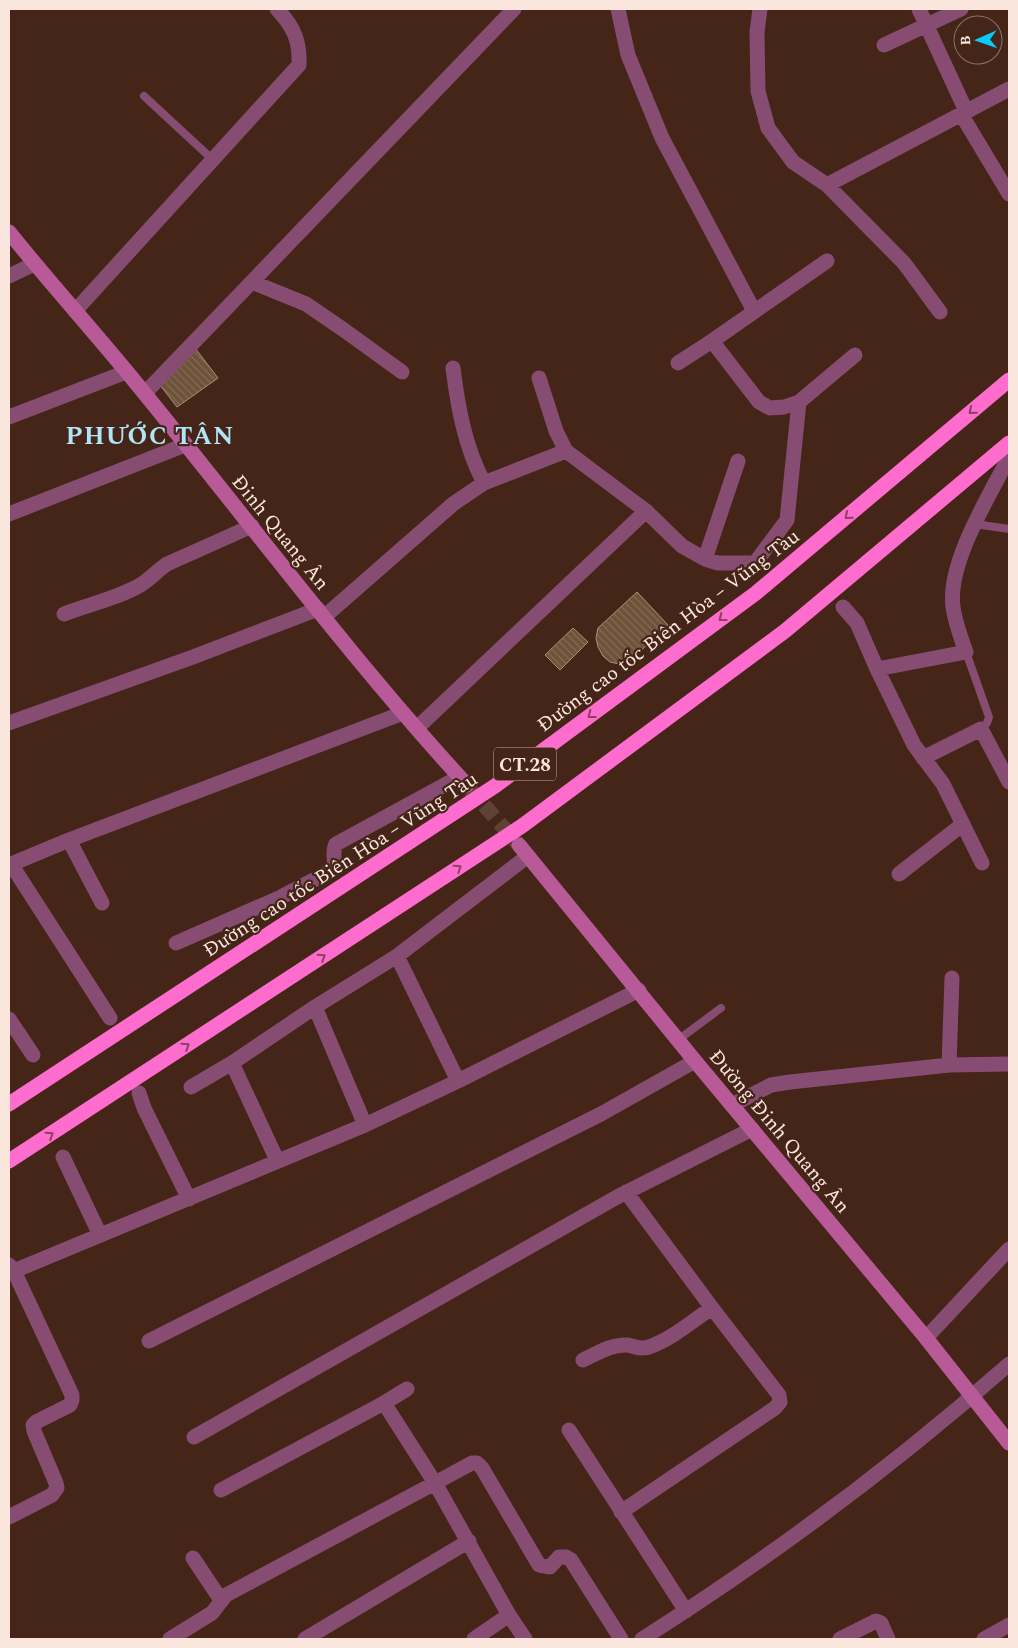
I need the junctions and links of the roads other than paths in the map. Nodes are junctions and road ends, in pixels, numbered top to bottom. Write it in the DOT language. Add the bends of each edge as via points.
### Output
graph roads {
  1 [pos="514,9"];
  2 [pos="618,9"];
  3 [pos="760,9"];
  4 [pos="919,9"];
  5 [pos="961,9"];
  6 [pos="280,10"];
  7 [pos="927,25"];
  8 [pos="884,45"];
  9 [pos="1009,89"];
  10 [pos="144,96"];
  11 [pos="964,112"];
  12 [pos="212,159"];
  13 [pos="827,185"];
  14 [pos="1009,194"];
  15 [pos="9,232"];
  16 [pos="827,261"];
  17 [pos="34,264"];
  18 [pos="9,276"];
  19 [pos="252,282"];
  20 [pos="754,311"];
  21 [pos="75,312"];
  22 [pos="940,312"];
  23 [pos="712,342"];
  24 [pos="855,355"];
  25 [pos="678,363"];
  26 [pos="453,368"];
  27 [pos="126,372"];
  28 [pos="402,372"];
  29 [pos="539,378"];
  30 [pos="1009,380"];
  31 [pos="145,393"];
  32 [pos="799,402"];
  33 [pos="9,416"];
  34 [pos="1009,443"];
  35 [pos="185,445"];
  36 [pos="566,450"];
  37 [pos="1009,457"];
  38 [pos="738,461"];
  39 [pos="484,483"];
  40 [pos="646,511"];
  41 [pos="9,514"];
  42 [pos="976,524"];
  43 [pos="252,526"];
  44 [pos="1009,529"];
  45 [pos="705,559"];
  46 [pos="843,607"];
  47 [pos="321,613"];
  48 [pos="64,614"];
  49 [pos="966,652"];
  50 [pos="877,670"];
  51 [pos="403,713"];
  52 [pos="9,723"];
  53 [pos="417,728"];
  54 [pos="981,728"];
  55 [pos="923,758"];
  56 [pos="1009,782"];
  57 [pos="963,824"];
  58 [pos="69,840"];
  59 [pos="982,863"];
  60 [pos="10,864"];
  61 [pos="900,874"];
  62 [pos="102,903"];
  63 [pos="176,943"];
  64 [pos="397,956"];
  65 [pos="952,978"];
  66 [pos="639,990"];
  67 [pos="315,1006"];
  68 [pos="721,1008"];
  69 [pos="9,1018"];
  70 [pos="110,1018"];
  71 [pos="678,1040"];
  72 [pos="33,1055"];
  73 [pos="695,1061"];
  74 [pos="232,1063"];
  75 [pos="1009,1064"];
  76 [pos="949,1065"];
  77 [pos="458,1082"];
  78 [pos="191,1087"];
  79 [pos="139,1093"];
  80 [pos="9,1104"];
  81 [pos="732,1105"];
  82 [pos="365,1125"];
  83 [pos="752,1128"];
  84 [pos="63,1157"];
  85 [pos="278,1160"];
  86 [pos="9,1161"];
  87 [pos="626,1192"];
  88 [pos="188,1199"];
  89 [pos="100,1235"];
  90 [pos="1009,1249"];
  91 [pos="11,1268"];
  92 [pos="712,1308"];
  93 [pos="926,1338"];
  94 [pos="149,1341"];
  95 [pos="583,1360"];
  96 [pos="1009,1364"];
  97 [pos="407,1389"];
  98 [pos="972,1397"];
  99 [pos="384,1403"];
  100 [pos="569,1430"];
  101 [pos="194,1437"];
  102 [pos="1009,1442"];
  103 [pos="435,1483"];
  104 [pos="221,1490"];
  105 [pos="621,1512"];
  106 [pos="9,1517"];
  107 [pos="469,1541"];
  108 [pos="193,1558"];
  109 [pos="221,1600"];
  110 [pos="686,1612"];
  111 [pos="509,1615"];
  112 [pos="1009,1624"];
  113 [pos="170,1639"];
  114 [pos="305,1639"];
  115 [pos="474,1639"];
  116 [pos="525,1639"];
  117 [pos="622,1639"];
  118 [pos="642,1639"];
  119 [pos="840,1639"];
  120 [pos="888,1639"];
  121 [pos="984,1639"];
  1 -- 19 [label="street"];
  2 -- 20 [label="street" via="628,55 662,138"];
  3 -- 13 [label="street" via="758,91 768,128 793,162"];
  4 -- 7 [label="street"];
  5 -- 7 [label="street"];
  6 -- 12 [label="street" via="300,47 299,66"];
  7 -- 8 [label="street"];
  7 -- 11 [label="street"];
  9 -- 11 [label="street"];
  10 -- 12 [label="lane"];
  11 -- 13 [label="street"];
  11 -- 14 [label="street"];
  12 -- 21 [label="street"];
  13 -- 22 [label="street" via="904,263"];
  15 -- 17 [label="street, Đinh Quang Ân"];
  16 -- 20 [label="street"];
  17 -- 18 [label="street"];
  17 -- 21 [label="street, Đinh Quang Ân"];
  19 -- 28 [label="street" via="306,304"];
  19 -- 31 [label="street"];
  20 -- 23 [label="street"];
  21 -- 27 [label="street, Đinh Quang Ân"];
  23 -- 25 [label="street"];
  23 -- 32 [label="street" via="759,402 770,408"];
  24 -- 32 [label="street"];
  26 -- 39 [label="street" via="466,440"];
  27 -- 31 [label="street, Đinh Quang Ân"];
  27 -- 33 [label="street"];
  29 -- 36 [label="street" via="556,431"];
  30 -- 80 [label="highway, Đường cao tốc Biên Hòa – Vũng Tàu / CT.28, one-way" via="756,593 495,786"];
  31 -- 35 [label="street, Đinh Quang Ân"];
  32 -- 45 [label="street" via="787,520 755,562 718,563"];
  86 -- 34 [label="highway, CT.28, one-way" via="522,826 785,631"];
  35 -- 41 [label="street"];
  35 -- 43 [label="street, Đinh Quang Ân"];
  36 -- 39 [label="street"];
  36 -- 40 [label="street"];
  37 -- 42 [label="street"];
  38 -- 45 [label="street"];
  39 -- 47 [label="street" via="453,504"];
  40 -- 45 [label="street" via="682,546"];
  40 -- 53 [label="street"];
  42 -- 44 [label="lane"];
  42 -- 49 [label="street" via="953,580 953,607"];
  43 -- 47 [label="street, Đinh Quang Ân"];
  43 -- 48 [label="street" via="167,564 140,585"];
  46 -- 50 [label="street" via="858,623"];
  47 -- 51 [label="street, Đinh Quang Ân"];
  47 -- 52 [label="street"];
  49 -- 50 [label="street"];
  49 -- 54 [label="lane" via="989,717"];
  50 -- 55 [label="street"];
  51 -- 53 [label="street, Đinh Quang Ân"];
  51 -- 58 [label="street"];
  53 -- 63 [label="street, Đinh Quang Ân" via="463,781 336,844 333,870 281,898"];
  54 -- 55 [label="street"];
  54 -- 56 [label="street"];
  55 -- 57 [label="street" via="943,784"];
  57 -- 59 [label="street"];
  57 -- 61 [label="street"];
  58 -- 60 [label="street"];
  58 -- 62 [label="street"];
  60 -- 70 [label="street"];
  64 -- 66 [label="street, Đường Đinh Quang Ân" via="524,851"];
  64 -- 67 [label="street"];
  64 -- 77 [label="street"];
  65 -- 76 [label="street"];
  66 -- 71 [label="street, Đường Đinh Quang Ân"];
  66 -- 77 [label="street"];
  67 -- 74 [label="street"];
  67 -- 82 [label="street"];
  68 -- 71 [label="lane"];
  69 -- 72 [label="street"];
  71 -- 73 [label="street, Đường Đinh Quang Ân"];
  73 -- 81 [label="street, Đường Đinh Quang Ân"];
  73 -- 94 [label="street" via="601,1114"];
  74 -- 78 [label="street"];
  74 -- 85 [label="street"];
  75 -- 76 [label="street"];
  76 -- 81 [label="street" via="771,1084"];
  77 -- 82 [label="street"];
  79 -- 88 [label="street"];
  81 -- 83 [label="street, Đường Đinh Quang Ân"];
  82 -- 85 [label="street"];
  83 -- 87 [label="street"];
  83 -- 93 [label="street, Đường Đinh Quang Ân"];
  84 -- 89 [label="street"];
  85 -- 88 [label="street"];
  87 -- 92 [label="street"];
  87 -- 101 [label="street"];
  88 -- 89 [label="street"];
  89 -- 91 [label="street"];
  90 -- 93 [label="street"];
  91 -- 106 [label="street" via="72,1400 70,1405 34,1425 57,1488 52,1495"];
  92 -- 95 [label="street" via="665,1340 648,1347 608,1348"];
  92 -- 105 [label="street" via="779,1395 780,1402 776,1408"];
  93 -- 98 [label="street, Đường Đinh Quang Ân"];
  96 -- 98 [label="street"];
  97 -- 99 [label="street"];
  98 -- 102 [label="street, Đường Đinh Quang Ân"];
  98 -- 110 [label="street" via="832,1508"];
  99 -- 103 [label="street"];
  99 -- 104 [label="street"];
  100 -- 105 [label="street"];
  103 -- 107 [label="street"];
  103 -- 109 [label="street"];
  103 -- 117 [label="street" via="477,1463 540,1565 550,1567 560,1557 571,1560"];
  105 -- 110 [label="street"];
  107 -- 111 [label="street"];
  107 -- 114 [label="street"];
  108 -- 109 [label="street"];
  109 -- 113 [label="street" via="212,1613"];
  110 -- 118 [label="street"];
  111 -- 115 [label="street"];
  111 -- 116 [label="street"];
  112 -- 121 [label="street"];
  119 -- 120 [label="street" via="876,1621 881,1623"];
}
